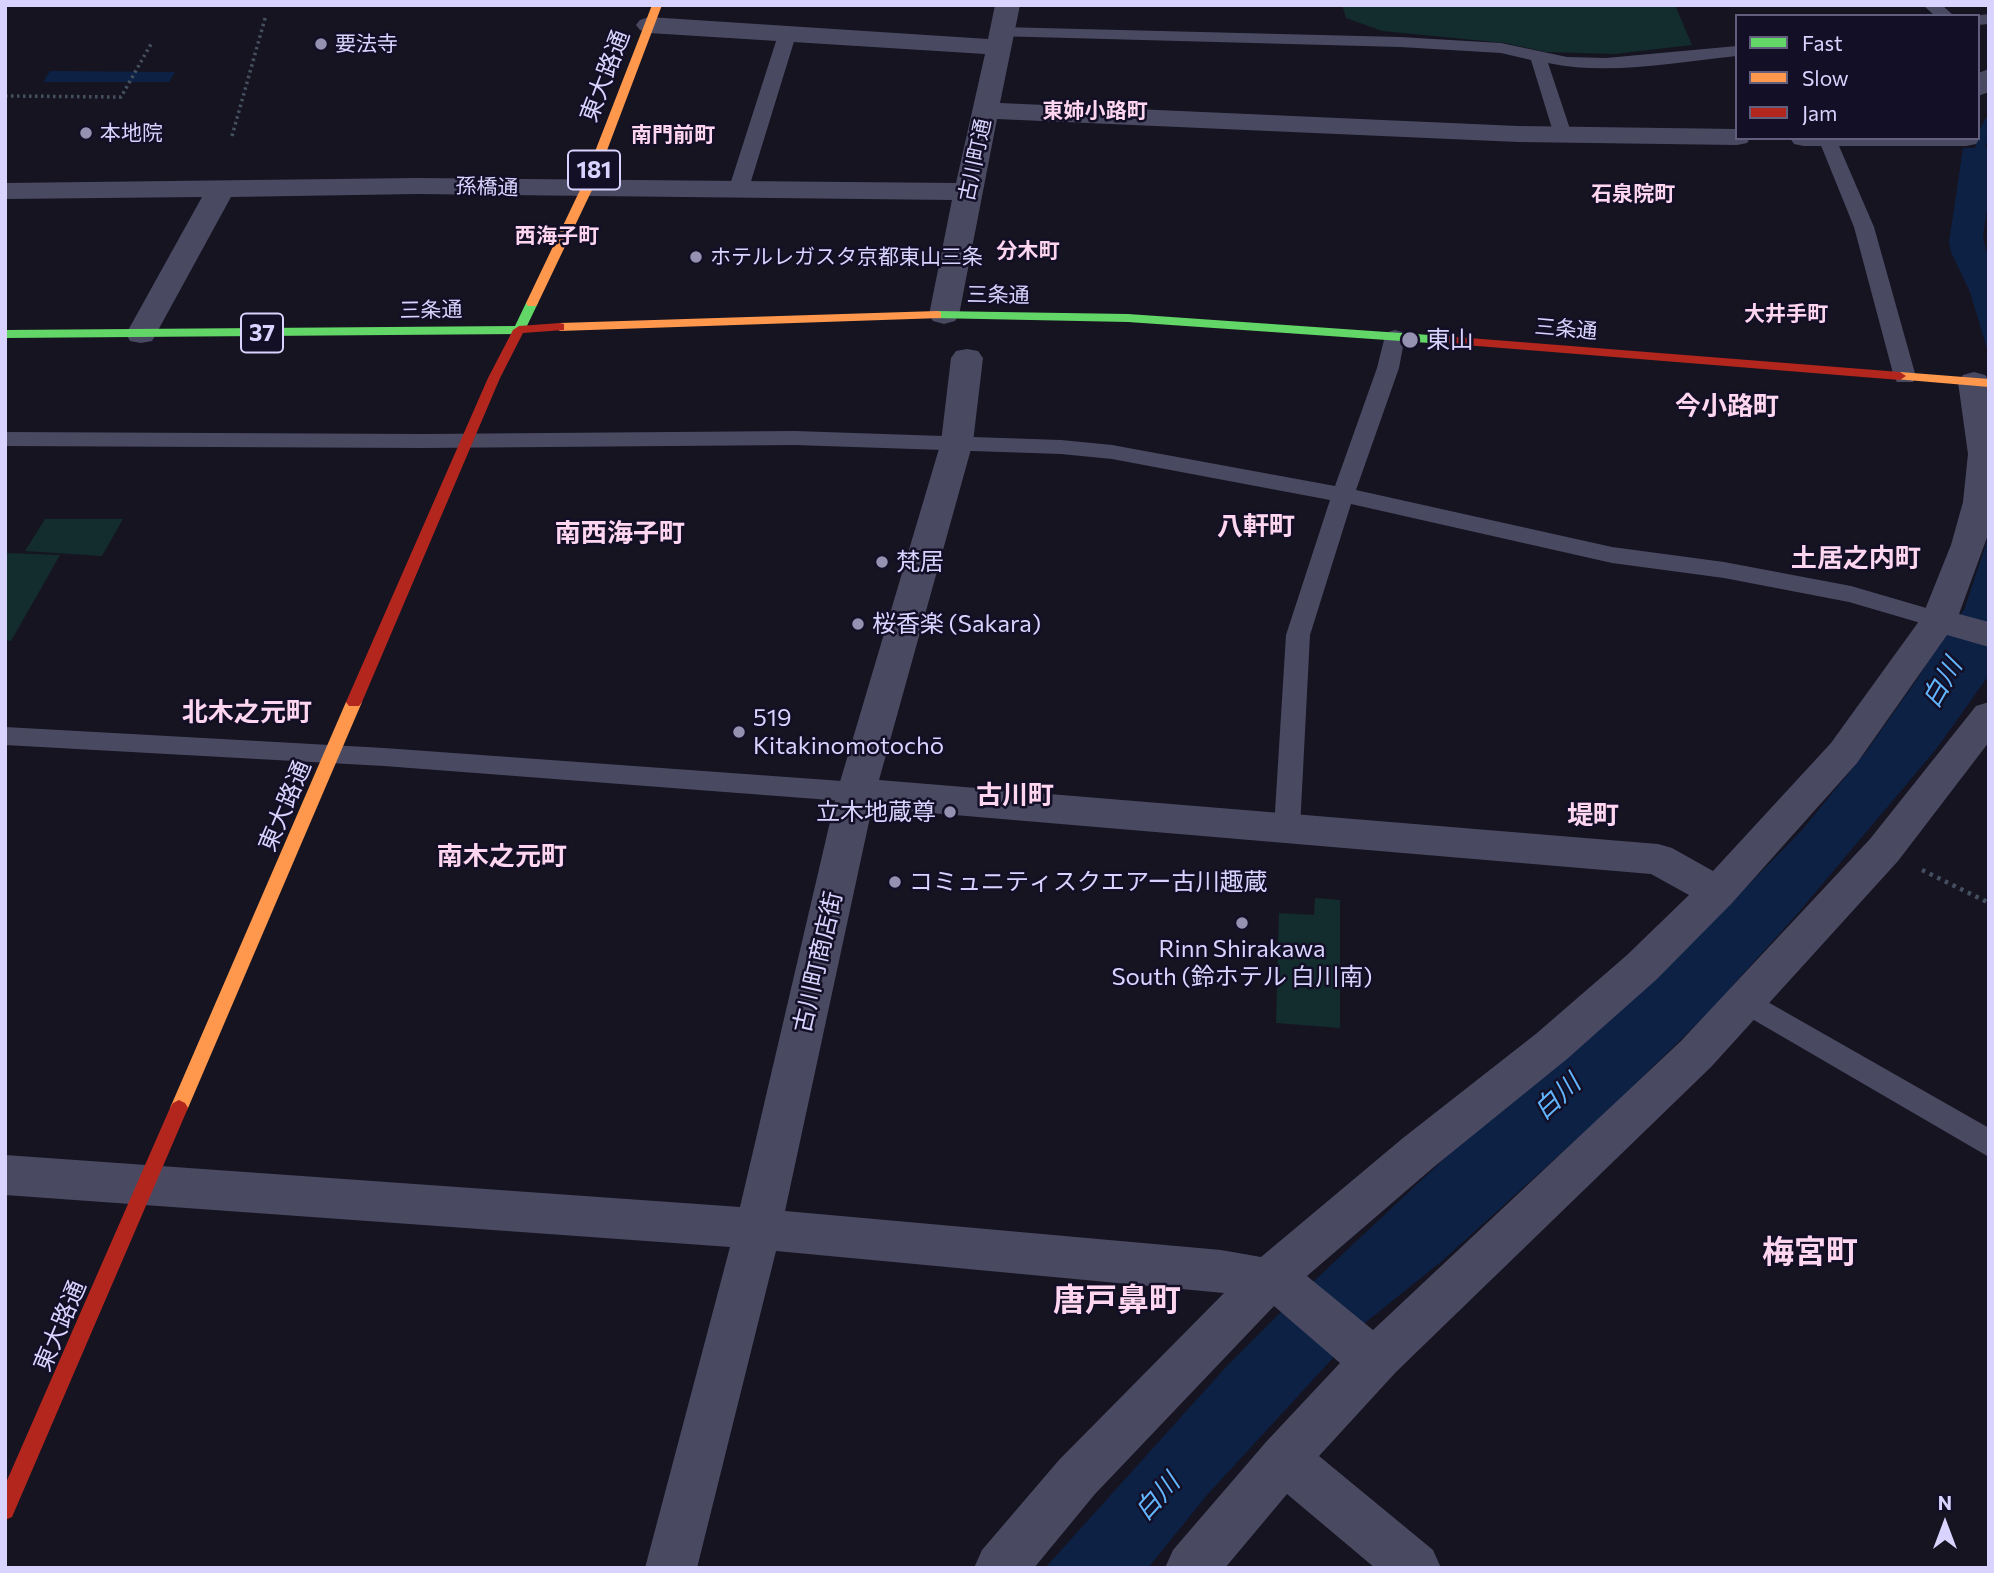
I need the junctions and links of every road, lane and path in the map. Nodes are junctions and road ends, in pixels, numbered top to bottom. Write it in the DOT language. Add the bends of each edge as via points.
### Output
graph roads {
  1 [pos="266,15"];
  2 [pos="653,15"];
  3 [pos="1002,28"];
  4 [pos="787,35"];
  5 [pos="151,44"];
  6 [pos="1735,51"];
  7 [pos="1541,57"];
  8 [pos="5,96"];
  9 [pos="985,110"];
  10 [pos="1563,135"];
  11 [pos="232,136"];
  12 [pos="1735,137"];
  13 [pos="1827,140"];
  14 [pos="221,189"];
  15 [pos="586,190"];
  16 [pos="5,191"];
  17 [pos="738,191"];
  18 [pos="968,192"];
  19 [pos="944,316"];
  20 [pos="519,330"];
  21 [pos="5,334"];
  22 [pos="141,334"];
  23 [pos="1395,336"];
  24 [pos="967,358"];
  25 [pos="1905,377"];
  26 [pos="1982,383"];
  27 [pos="5,439"];
  28 [pos="467,440"];
  29 [pos="957,442"];
  30 [pos="1343,495"];
  31 [pos="1943,622"];
  32 [pos="1989,635"];
  33 [pos="1989,715"];
  34 [pos="5,736"];
  35 [pos="332,754"];
  36 [pos="856,792"];
  37 [pos="1287,828"];
  38 [pos="1884,850"];
  39 [pos="1718,892"];
  40 [pos="1989,903"];
  41 [pos="1745,1001"];
  42 [pos="1989,1143"];
  43 [pos="5,1175"];
  44 [pos="146,1185"];
  45 [pos="758,1229"];
  46 [pos="1278,1285"];
  47 [pos="1364,1352"];
  48 [pos="1283,1459"];
  49 [pos="5,1510"];
  50 [pos="671,1568"];
  51 [pos="1000,1568"];
  52 [pos="1191,1568"];
  53 [pos="1415,1568"];
  1 -- 11 [label="path"];
  2 -- 4 [label="street"];
  2 -- 15 [label="main road, 東大路通 / 181"];
  3 -- 4 [label="street"];
  3 -- 7 [label="lane" via="1400,42 1502,48"];
  3 -- 9 [label="street, 古川町通"];
  4 -- 17 [label="lane"];
  5 -- 8 [label="path" via="121,97"];
  6 -- 7 [label="lane" via="1606,63"];
  7 -- 10 [label="lane"];
  9 -- 10 [label="street"];
  9 -- 18 [label="street, 古川町通"];
  10 -- 12 [label="street"];
  13 -- 25 [label="lane" via="1864,227"];
  14 -- 15 [label="street, 孫橋通" via="417,186"];
  14 -- 16 [label="street, 孫橋通"];
  14 -- 22 [label="street"];
  15 -- 17 [label="street, 孫橋通"];
  15 -- 20 [label="main road, 東大路通 / 181"];
  17 -- 18 [label="street, 孫橋通"];
  18 -- 19 [label="street, 古川町通"];
  19 -- 20 [label="main road, 三条通"];
  19 -- 23 [label="main road, 三条通" via="1128,318"];
  20 -- 22 [label="main road, 三条通 / 37"];
  20 -- 28 [label="main road, 東大路通"];
  21 -- 22 [label="main road, 三条通 / 37"];
  23 -- 25 [label="main road, 三条通"];
  23 -- 30 [label="lane"];
  24 -- 29 [label="street, 古川町商店街"];
  25 -- 26 [label="main road, 三条通"];
  26 -- 31 [label="street" via="1980,502"];
  27 -- 28 [label="lane"];
  28 -- 29 [label="lane"];
  28 -- 35 [label="main road, 東大路通"];
  29 -- 30 [label="lane" via="1112,452"];
  29 -- 36 [label="street, 古川町商店街"];
  30 -- 31 [label="lane" via="1612,555 1851,594"];
  30 -- 37 [label="lane" via="1298,635"];
  31 -- 32 [label="street"];
  31 -- 39 [label="street" via="1844,753"];
  33 -- 38 [label="street"];
  34 -- 35 [label="lane"];
  35 -- 36 [label="lane"];
  35 -- 44 [label="main road, 東大路通"];
  36 -- 37 [label="street"];
  36 -- 45 [label="street, 古川町商店街"];
  37 -- 39 [label="street" via="1658,859"];
  38 -- 40 [label="path"];
  38 -- 41 [label="street"];
  39 -- 46 [label="street" via="1642,967 1419,1152"];
  41 -- 42 [label="lane"];
  41 -- 47 [label="street" via="1696,1054"];
  43 -- 44 [label="street"];
  44 -- 45 [label="street"];
  44 -- 49 [label="main road, 東大路通"];
  45 -- 46 [label="street" via="1222,1271"];
  45 -- 50 [label="street, 古川町商店街"];
  46 -- 47 [label="street"];
  46 -- 51 [label="street" via="1077,1476"];
  47 -- 48 [label="street"];
  48 -- 52 [label="street"];
  48 -- 53 [label="street"];
}
